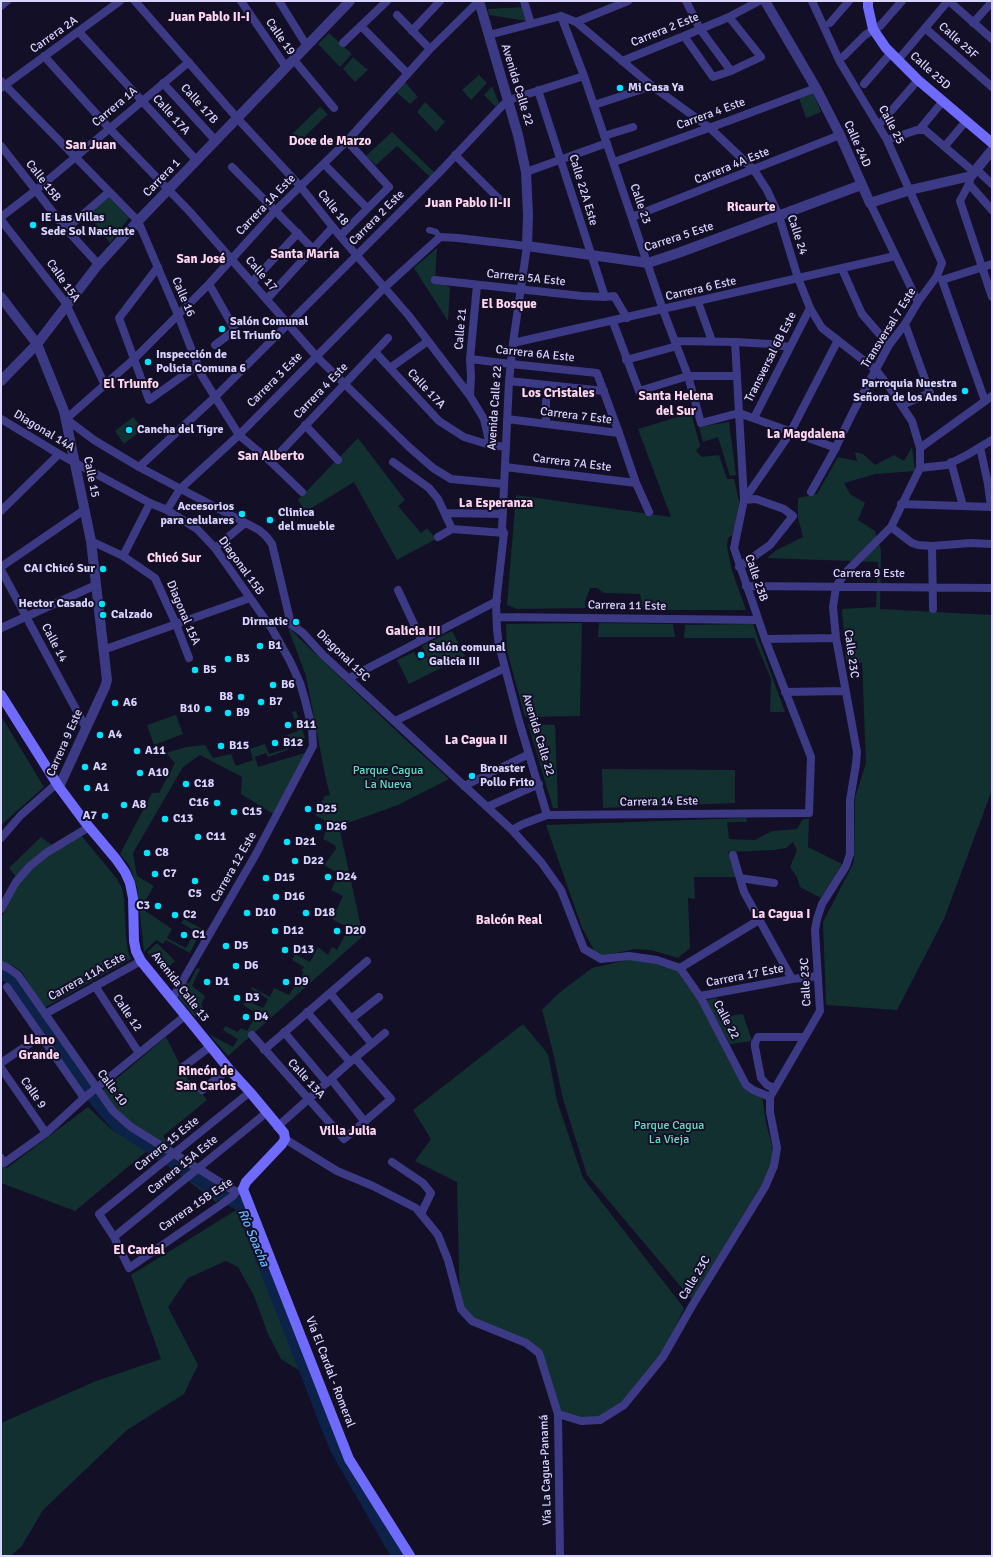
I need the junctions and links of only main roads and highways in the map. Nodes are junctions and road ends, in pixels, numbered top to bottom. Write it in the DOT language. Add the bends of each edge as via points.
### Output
graph roads {
  1 [pos="868,4"];
  2 [pos="992,143"];
  3 [pos="1,695"];
  4 [pos="285,1139"];
  5 [pos="237,1192"];
  6 [pos="410,1556"];
  1 -- 2 [label="main road, Calle 25D" via="874,29 894,57"];
  3 -- 4 [label="main road, Avenida Calle 13" via="59,787 116,859 130,883 134,941 141,961 284,1133"];
  4 -- 5 [label="main road, Carrera 15B Este"];
  5 -- 6 [label="main road, Vía El Cardal - Romeral" via="349,1459"];
}
